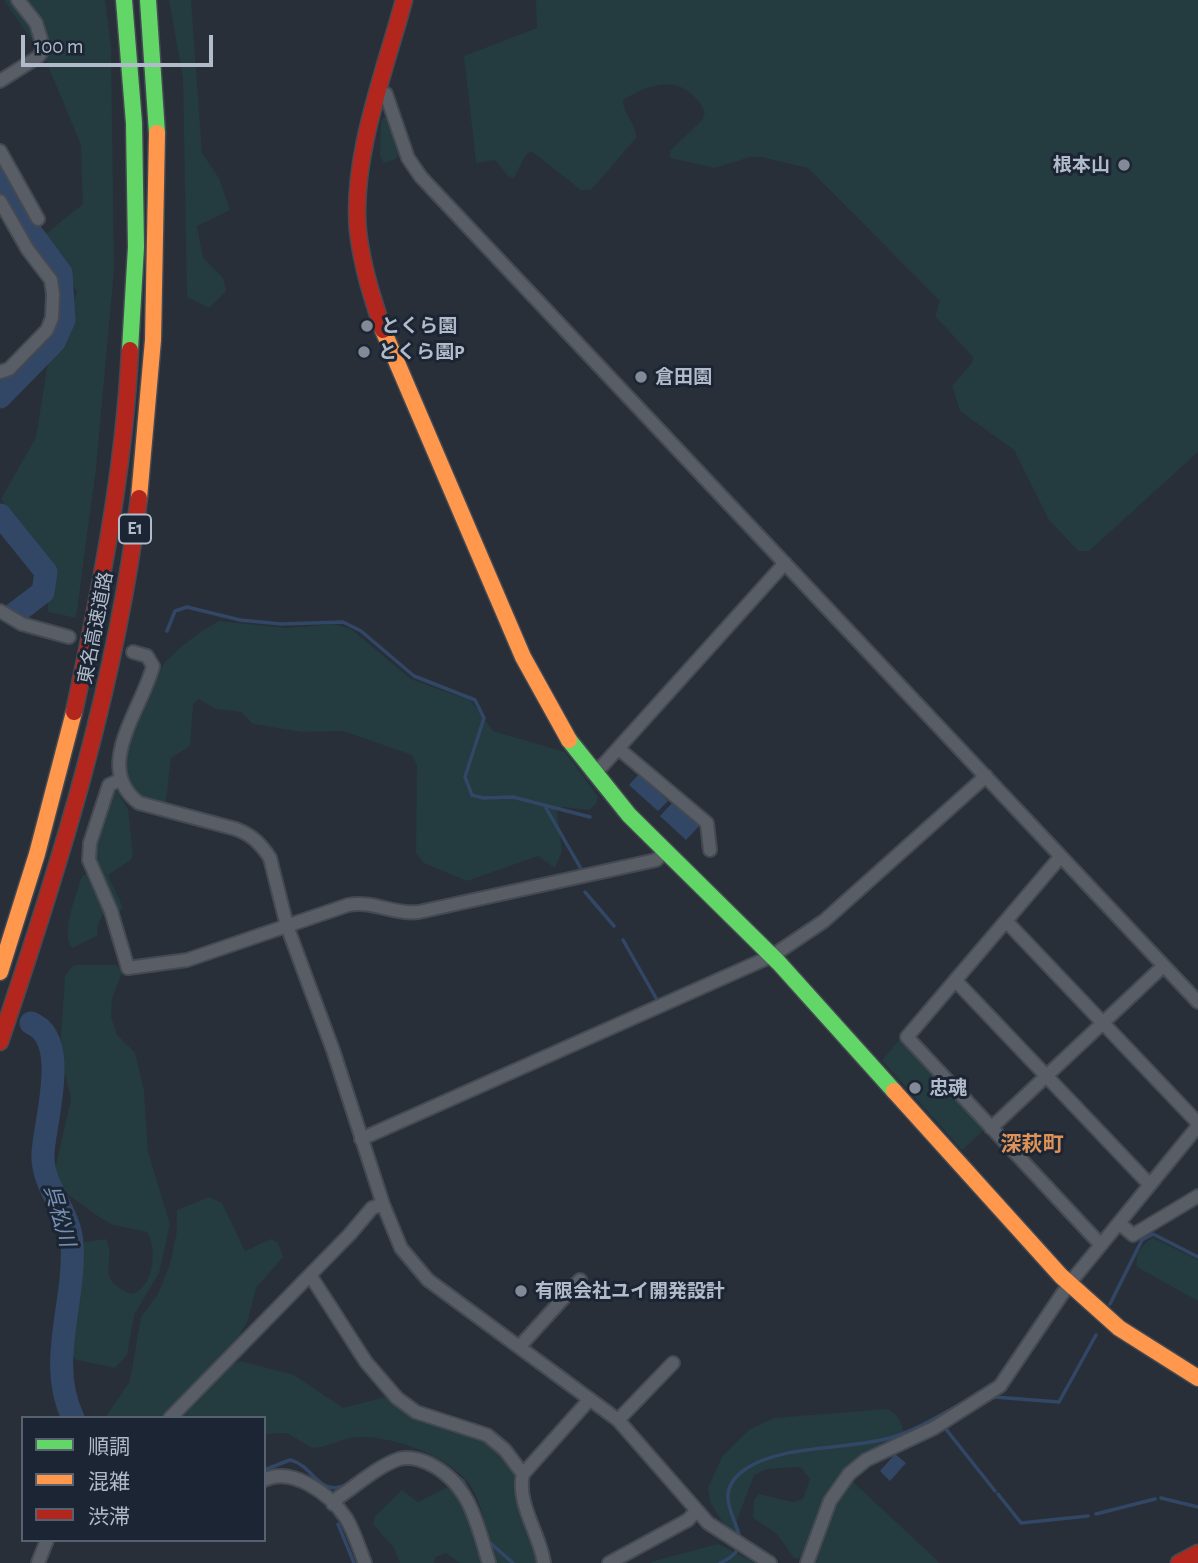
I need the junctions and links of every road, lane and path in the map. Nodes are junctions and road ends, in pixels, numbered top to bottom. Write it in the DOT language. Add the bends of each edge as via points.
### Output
graph roads {
  1 [pos="18,0"];
  2 [pos="124,0"];
  3 [pos="148,0"];
  4 [pos="404,0"];
  5 [pos="0,81"];
  6 [pos="379,92"];
  7 [pos="0,151"];
  8 [pos="0,201"];
  9 [pos="37,219"];
  10 [pos="0,372"];
  11 [pos="785,563"];
  12 [pos="0,611"];
  13 [pos="69,636"];
  14 [pos="133,652"];
  15 [pos="619,748"];
  16 [pos="593,773"];
  17 [pos="986,776"];
  18 [pos="120,780"];
  19 [pos="710,850"];
  20 [pos="665,851"];
  21 [pos="89,857"];
  22 [pos="1056,862"];
  23 [pos="79,869"];
  24 [pos="1006,921"];
  25 [pos="286,926"];
  26 [pos="772,956"];
  27 [pos="0,971"];
  28 [pos="1158,971"];
  29 [pos="955,980"];
  30 [pos="1198,1002"];
  31 [pos="1102,1023"];
  32 [pos="0,1042"];
  33 [pos="1046,1076"];
  34 [pos="1198,1125"];
  35 [pos="991,1128"];
  36 [pos="362,1139"];
  37 [pos="1150,1185"];
  38 [pos="1198,1196"];
  39 [pos="383,1205"];
  40 [pos="1119,1223"];
  41 [pos="1101,1245"];
  42 [pos="310,1275"];
  43 [pos="580,1280"];
  44 [pos="1069,1284"];
  45 [pos="520,1346"];
  46 [pos="673,1363"];
  47 [pos="1198,1378"];
  48 [pos="590,1399"];
  49 [pos="172,1416"];
  50 [pos="618,1420"];
  51 [pos="523,1474"];
  52 [pos="266,1479"];
  53 [pos="332,1504"];
  54 [pos="696,1511"];
  55 [pos="46,1542"];
  56 [pos="1198,1553"];
  57 [pos="38,1563"];
  58 [pos="365,1563"];
  59 [pos="489,1563"];
  60 [pos="544,1563"];
  61 [pos="609,1563"];
  62 [pos="770,1563"];
  63 [pos="807,1563"];
  64 [pos="1179,1563"];
  1 -- 5 [label="street" via="40,29 44,49"];
  2 -- 27 [label="main road, 東名高速道路 / E1" via="135,210 122,446 84,681 59,781"];
  3 -- 32 [label="main road, 東名高速道路 / E1" via="158,221 155,326 135,530 120,621 80,786"];
  4 -- 6 [label="main road"];
  6 -- 11 [label="street" via="386,94 408,158 421,177"];
  6 -- 16 [label="main road" via="363,151 358,206 369,292 523,657 556,720"];
  7 -- 9 [label="street"];
  8 -- 10 [label="street" via="51,280 53,311 43,336"];
  11 -- 15 [label="street"];
  11 -- 17 [label="street"];
  12 -- 13 [label="street" via="22,624"];
  14 -- 18 [label="street" via="147,656 153,666 118,758"];
  15 -- 16 [label="street"];
  15 -- 19 [label="street" via="707,822"];
  16 -- 20 [label="main road"];
  17 -- 26 [label="street" via="824,921"];
  17 -- 30 [label="street"];
  18 -- 21 [label="street" via="109,785"];
  18 -- 25 [label="street" via="139,803 236,829 256,840 270,858"];
  20 -- 25 [label="street" via="656,860 419,912 356,903"];
  20 -- 26 [label="main road"];
  21 -- 23 [label="street"];
  21 -- 25 [label="street" via="128,968 187,960"];
  22 -- 24 [label="street"];
  24 -- 29 [label="street"];
  24 -- 31 [label="street"];
  25 -- 36 [label="street"];
  26 -- 36 [label="street"];
  26 -- 44 [label="main road"];
  28 -- 31 [label="street"];
  29 -- 33 [label="street"];
  29 -- 35 [label="street" via="906,1037"];
  31 -- 33 [label="street"];
  31 -- 34 [label="street"];
  33 -- 35 [label="street"];
  33 -- 37 [label="street"];
  34 -- 37 [label="street"];
  35 -- 41 [label="street"];
  36 -- 39 [label="street"];
  37 -- 40 [label="street"];
  38 -- 40 [label="street" via="1133,1235"];
  39 -- 42 [label="street" via="372,1208"];
  39 -- 45 [label="street" via="401,1248 417,1271"];
  40 -- 41 [label="street"];
  41 -- 44 [label="street"];
  42 -- 49 [label="street"];
  42 -- 51 [label="street" via="366,1362 397,1398 416,1412 487,1435 506,1450"];
  43 -- 45 [label="street"];
  44 -- 47 [label="main road" via="1119,1328"];
  44 -- 63 [label="street" via="1000,1386 934,1428 866,1460 849,1474 830,1501"];
  45 -- 48 [label="street"];
  46 -- 50 [label="street"];
  48 -- 50 [label="street"];
  48 -- 51 [label="street"];
  50 -- 54 [label="street"];
  51 -- 60 [label="street" via="521,1482"];
  52 -- 53 [label="street" via="282,1474 298,1478"];
  53 -- 58 [label="street" via="346,1518"];
  53 -- 59 [label="street" via="392,1462 416,1458 459,1484"];
  54 -- 61 [label="street" via="688,1520"];
  54 -- 62 [label="street" via="738,1545"];
  55 -- 57 [label="street"];
  56 -- 64 [label="main road"];
}
